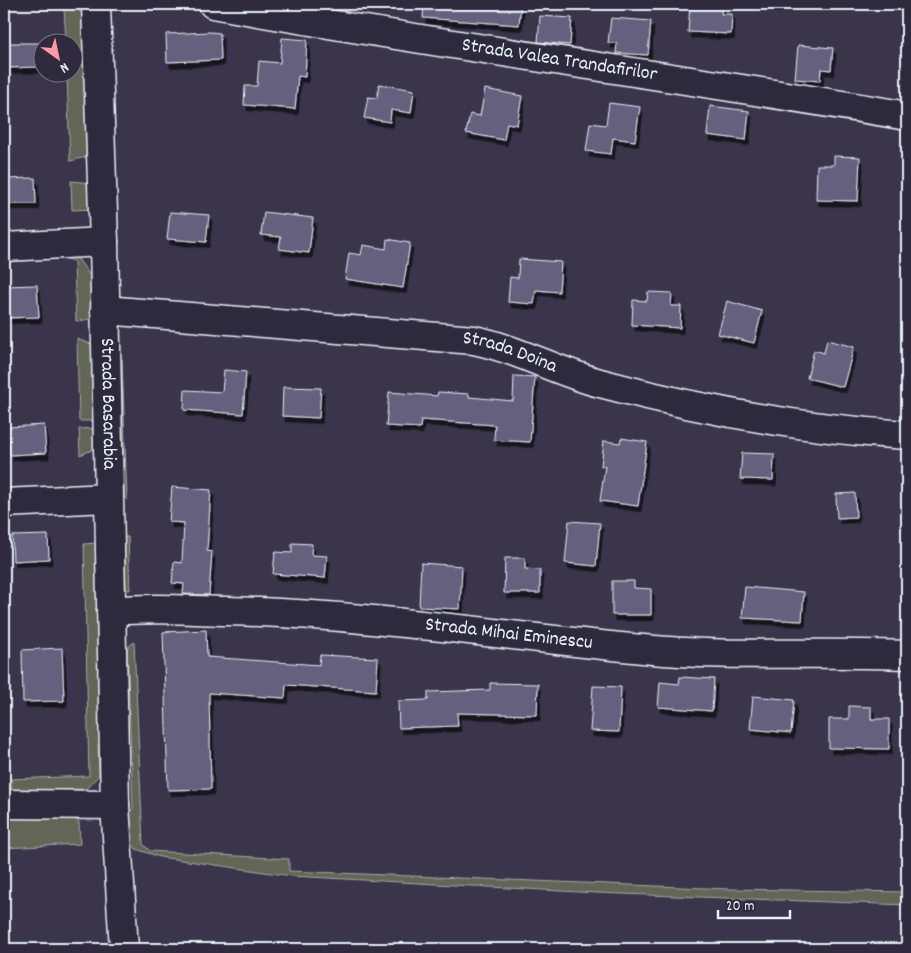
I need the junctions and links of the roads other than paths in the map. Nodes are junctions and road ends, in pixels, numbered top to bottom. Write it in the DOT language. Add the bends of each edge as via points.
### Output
graph roads {
  1 [pos="96,4"];
  2 [pos="213,4"];
  3 [pos="907,116"];
  4 [pos="104,242"];
  5 [pos="4,247"];
  6 [pos="105,310"];
  7 [pos="907,435"];
  8 [pos="108,498"];
  9 [pos="4,503"];
  10 [pos="111,612"];
  11 [pos="907,656"];
  12 [pos="4,804"];
  13 [pos="115,805"];
  14 [pos="124,949"];
  1 -- 4 [label="street, Strada Basarabia"];
  2 -- 3 [label="street, Strada Valea Trandafirilor" via="362,31"];
  4 -- 5 [label="street"];
  4 -- 6 [label="street, Strada Basarabia"];
  6 -- 7 [label="street, Strada Doina" via="474,340 501,346 598,383 719,412 806,426"];
  6 -- 8 [label="street, Strada Basarabia"];
  8 -- 9 [label="street"];
  8 -- 10 [label="street, Strada Basarabia"];
  10 -- 11 [label="street, Strada Mihai Eminescu" via="133,609 262,612 364,619 646,650"];
  10 -- 13 [label="street, Strada Basarabia"];
  12 -- 13 [label="street"];
  13 -- 14 [label="street, Strada Basarabia"];
}
